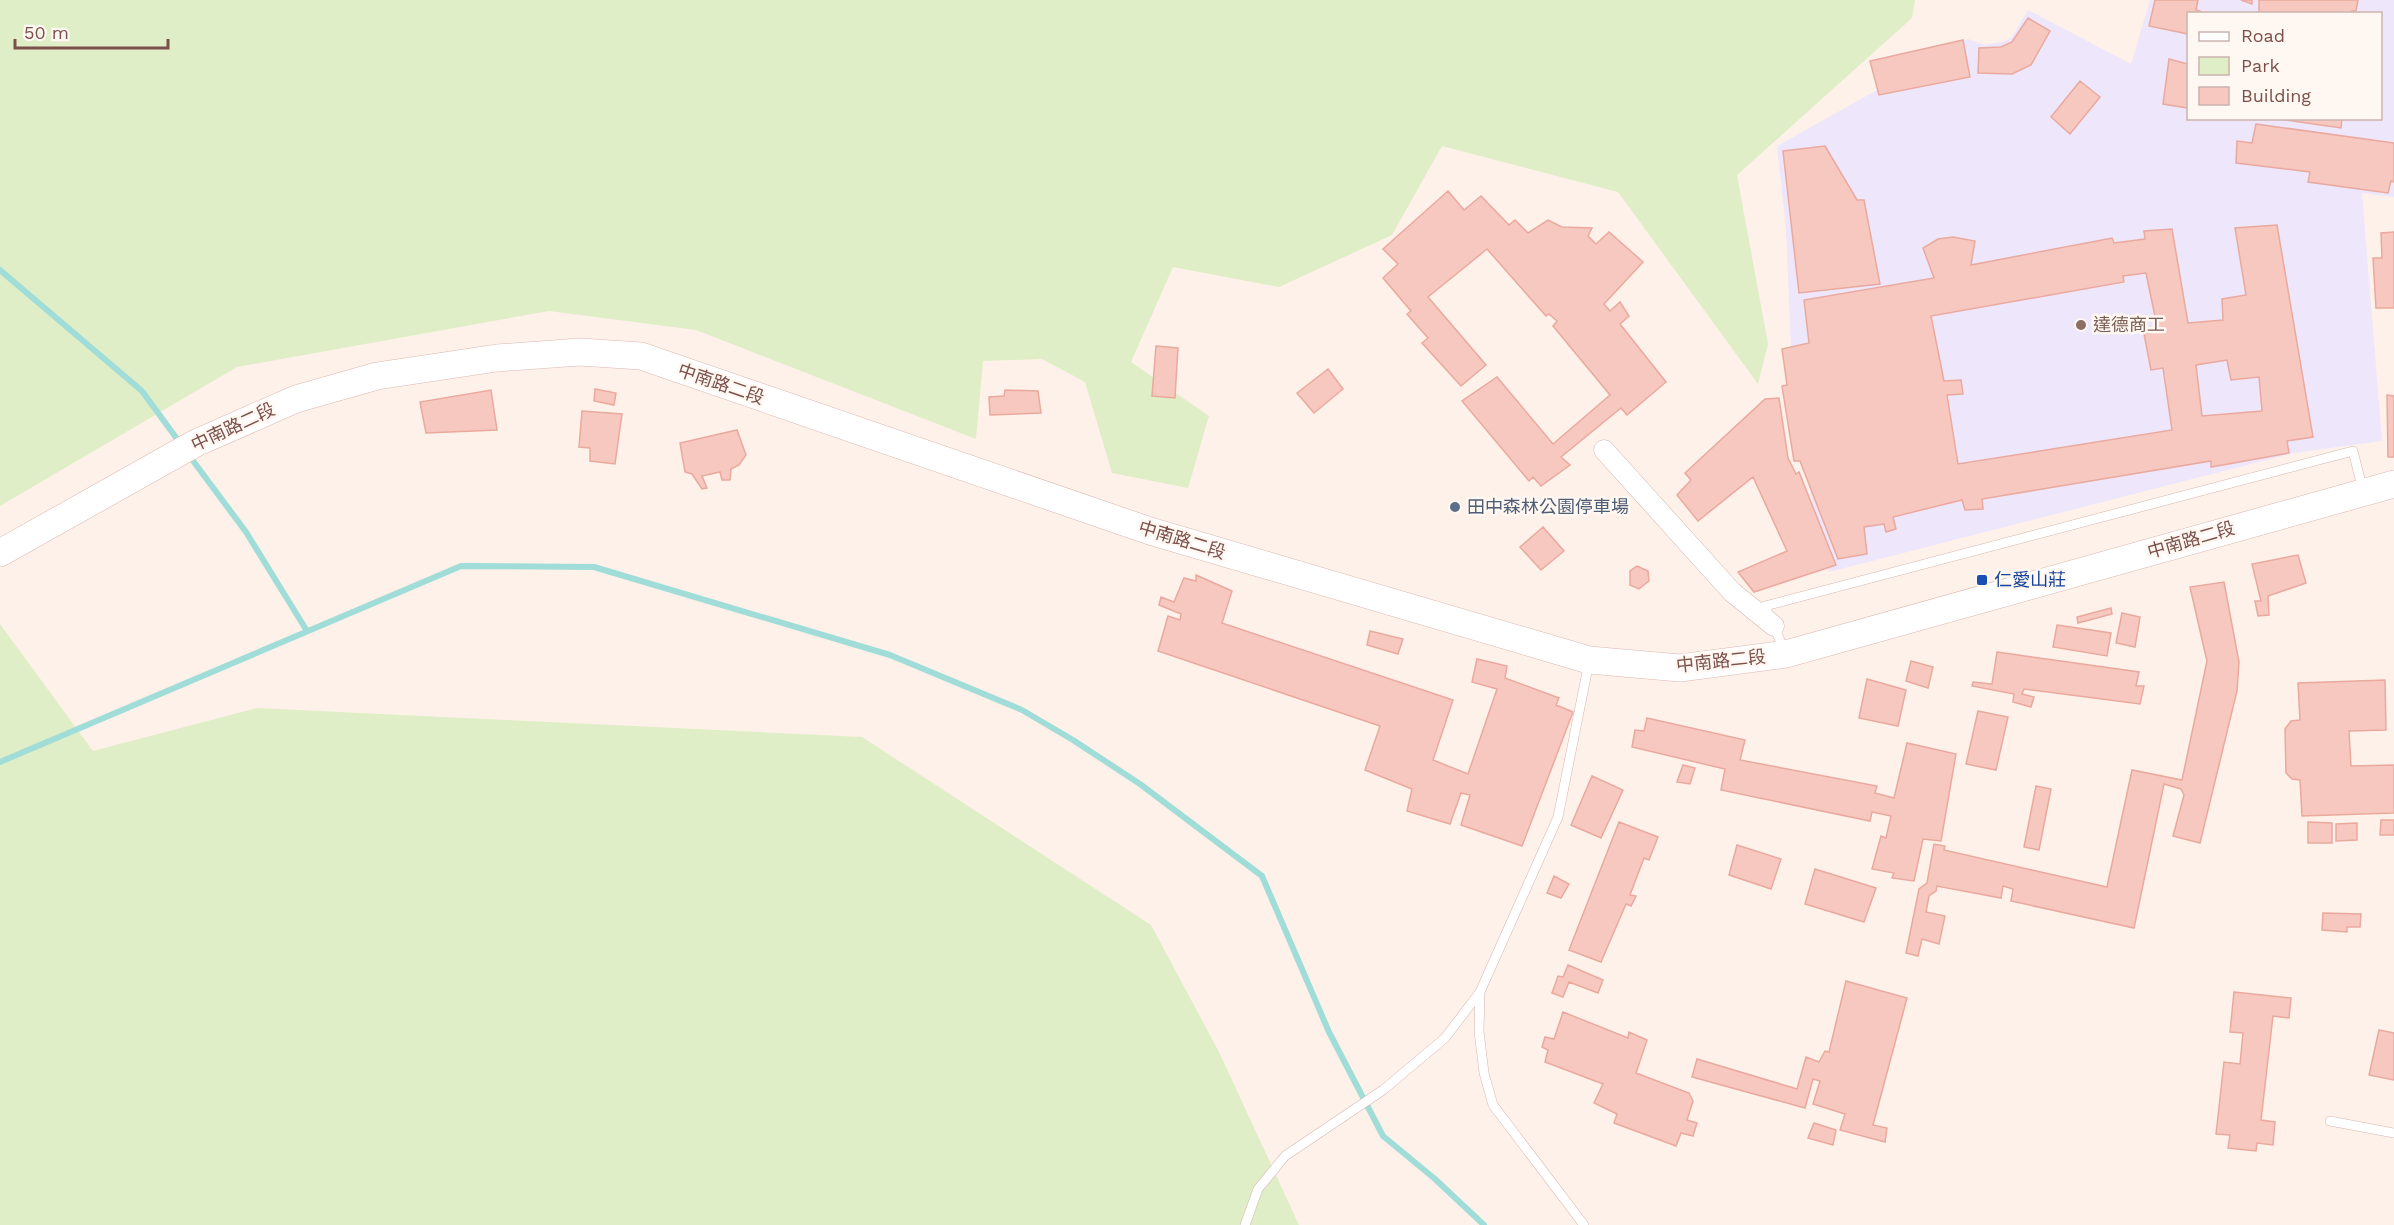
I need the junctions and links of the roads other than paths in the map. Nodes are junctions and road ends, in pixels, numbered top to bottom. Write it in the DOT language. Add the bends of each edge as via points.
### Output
graph roads {
  1 [pos="1604,450"];
  2 [pos="2394,484"];
  3 [pos="2364,492"];
  4 [pos="0,553"];
  5 [pos="1774,626"];
  6 [pos="1786,654"];
  7 [pos="1589,660"];
  8 [pos="1480,992"];
  9 [pos="2330,1121"];
  10 [pos="2394,1133"];
  11 [pos="1245,1225"];
  12 [pos="1584,1225"];
  1 -- 5 [label="street" via="1732,592"];
  2 -- 3 [label="main road, 中南路二段"];
  3 -- 5 [label="lane" via="2353,451 1765,606"];
  3 -- 6 [label="main road, 中南路二段"];
  4 -- 7 [label="main road, 中南路二段" via="196,443 296,399 377,376 497,358 580,352 641,356 1150,531"];
  5 -- 6 [label="lane"];
  6 -- 7 [label="main road, 中南路二段" via="1680,668"];
  7 -- 8 [label="lane" via="1558,817"];
  8 -- 11 [label="lane" via="1445,1038 1383,1090 1285,1156 1258,1189"];
  8 -- 12 [label="lane" via="1479,1031 1493,1105"];
  9 -- 10 [label="lane"];
}
